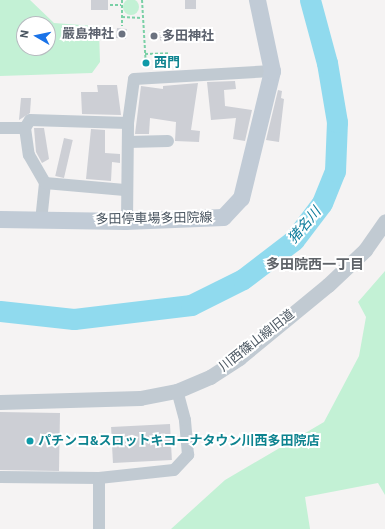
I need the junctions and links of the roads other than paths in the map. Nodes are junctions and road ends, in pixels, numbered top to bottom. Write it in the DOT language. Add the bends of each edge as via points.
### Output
graph roads {
  1 [pos="257,0"];
  2 [pos="272,71"];
  3 [pos="128,123"];
  4 [pos="0,128"];
  5 [pos="25,128"];
  6 [pos="168,141"];
  7 [pos="128,142"];
  8 [pos="45,183"];
  9 [pos="126,190"];
  10 [pos="0,218"];
  11 [pos="41,221"];
  12 [pos="127,221"];
  13 [pos="385,221"];
  14 [pos="177,391"];
  15 [pos="0,402"];
  16 [pos="0,478"];
  17 [pos="99,478"];
  18 [pos="99,529"];
  1 -- 2 [label="main road, 多田停車場多田院線"];
  2 -- 3 [label="street" via="134,79"];
  2 -- 12 [label="main road, 多田停車場多田院線" via="237,204 218,219"];
  3 -- 5 [label="street" via="30,120"];
  3 -- 7 [label="street"];
  4 -- 5 [label="street"];
  5 -- 8 [label="street" via="29,155"];
  6 -- 7 [label="street"];
  7 -- 9 [label="street"];
  8 -- 9 [label="street"];
  8 -- 11 [label="street"];
  9 -- 12 [label="street"];
  10 -- 11 [label="main road, 多田停車場多田院線"];
  11 -- 12 [label="main road, 多田停車場多田院線"];
  13 -- 14 [label="street, 川西篠山線旧道" via="365,250 239,358 210,377"];
  14 -- 15 [label="street, 川西篠山線旧道" via="140,398"];
  14 -- 17 [label="street" via="185,420 188,455 174,470"];
  16 -- 17 [label="street"];
  17 -- 18 [label="street"];
}
